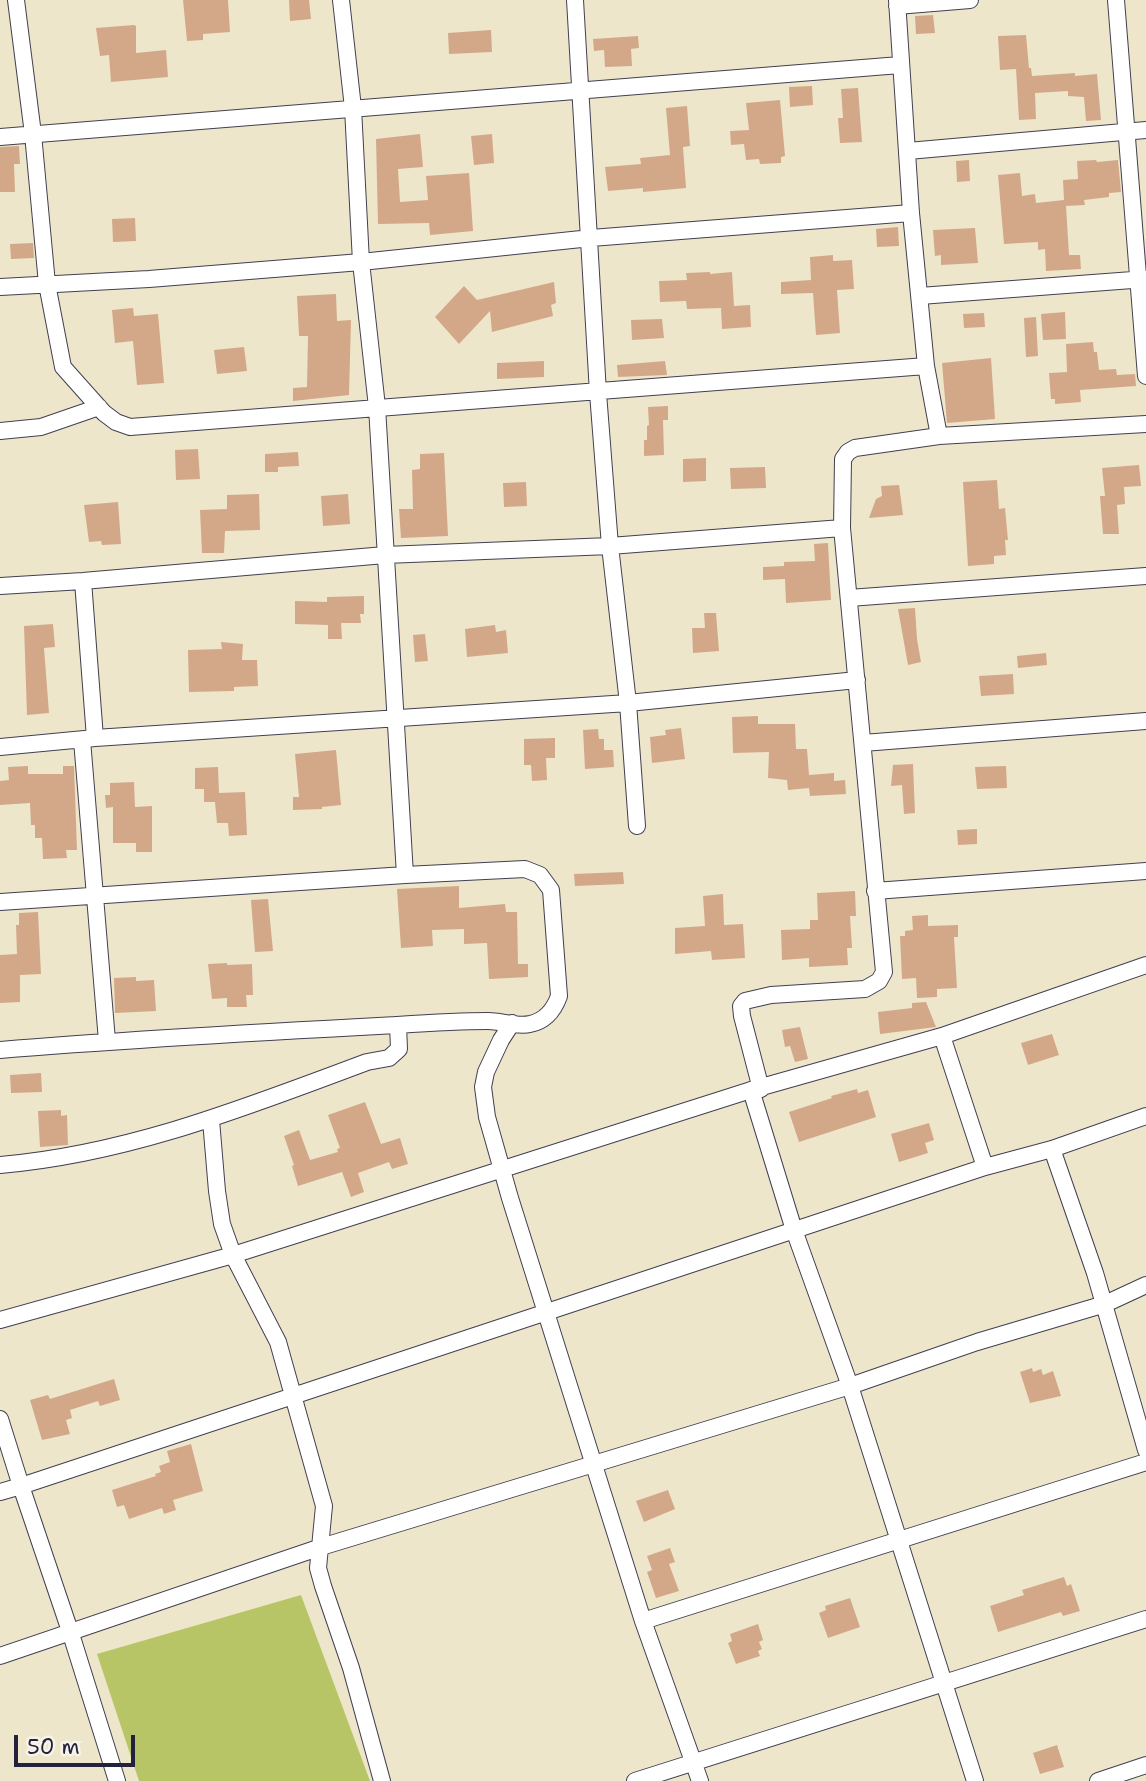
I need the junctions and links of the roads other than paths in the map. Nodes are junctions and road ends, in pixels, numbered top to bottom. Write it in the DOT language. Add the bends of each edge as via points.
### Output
graph roads {
  1 [pos="16,0"];
  2 [pos="341,0"];
  3 [pos="575,0"];
  4 [pos="970,0"];
  5 [pos="1115,0"];
  6 [pos="897,3"];
  7 [pos="900,65"];
  8 [pos="579,90"];
  9 [pos="353,108"];
  10 [pos="1146,130"];
  11 [pos="1127,131"];
  12 [pos="33,134"];
  13 [pos="0,137"];
  14 [pos="908,151"];
  15 [pos="911,213"];
  16 [pos="590,238"];
  17 [pos="361,262"];
  18 [pos="1142,280"];
  19 [pos="47,284"];
  20 [pos="0,287"];
  21 [pos="920,296"];
  22 [pos="926,366"];
  23 [pos="1146,376"];
  24 [pos="598,393"];
  25 [pos="99,407"];
  26 [pos="377,407"];
  27 [pos="1146,424"];
  28 [pos="0,431"];
  29 [pos="939,436"];
  30 [pos="842,528"];
  31 [pos="610,546"];
  32 [pos="384,555"];
  33 [pos="1146,576"];
  34 [pos="83,581"];
  35 [pos="0,586"];
  36 [pos="849,598"];
  37 [pos="857,680"];
  38 [pos="628,703"];
  39 [pos="396,720"];
  40 [pos="1146,721"];
  41 [pos="89,739"];
  42 [pos="863,743"];
  43 [pos="0,747"];
  44 [pos="637,826"];
  45 [pos="1146,871"];
  46 [pos="405,874"];
  47 [pos="874,891"];
  48 [pos="95,895"];
  49 [pos="0,902"];
  50 [pos="1146,965"];
  51 [pos="512,1023"];
  52 [pos="398,1025"];
  53 [pos="942,1037"];
  54 [pos="107,1041"];
  55 [pos="0,1050"];
  56 [pos="756,1089"];
  57 [pos="1146,1116"];
  58 [pos="211,1120"];
  59 [pos="1052,1149"];
  60 [pos="0,1166"];
  61 [pos="985,1167"];
  62 [pos="502,1170"];
  63 [pos="794,1230"];
  64 [pos="233,1255"];
  65 [pos="1146,1286"];
  66 [pos="1105,1304"];
  67 [pos="546,1313"];
  68 [pos="0,1320"];
  69 [pos="850,1386"];
  70 [pos="292,1395"];
  71 [pos="0,1419"];
  72 [pos="1146,1450"];
  73 [pos="1146,1462"];
  74 [pos="595,1465"];
  75 [pos="21,1486"];
  76 [pos="0,1492"];
  77 [pos="898,1541"];
  78 [pos="321,1547"];
  79 [pos="1146,1619"];
  80 [pos="643,1621"];
  81 [pos="71,1634"];
  82 [pos="0,1656"];
  83 [pos="945,1684"];
  84 [pos="694,1763"];
  85 [pos="1146,1765"];
  86 [pos="117,1781"];
  87 [pos="382,1781"];
  88 [pos="635,1781"];
  89 [pos="700,1781"];
  90 [pos="975,1781"];
  91 [pos="1098,1781"];
  1 -- 12 [label="street"];
  2 -- 9 [label="street"];
  3 -- 8 [label="street"];
  4 -- 6 [label="street"];
  5 -- 11 [label="street"];
  6 -- 7 [label="street"];
  7 -- 8 [label="street"];
  7 -- 14 [label="street"];
  8 -- 9 [label="street"];
  8 -- 16 [label="street"];
  9 -- 12 [label="street"];
  9 -- 17 [label="street"];
  10 -- 11 [label="street"];
  11 -- 14 [label="street"];
  11 -- 18 [label="street"];
  12 -- 13 [label="street"];
  12 -- 19 [label="street"];
  14 -- 15 [label="street"];
  15 -- 16 [label="street"];
  15 -- 21 [label="street"];
  16 -- 17 [label="street"];
  16 -- 24 [label="street"];
  17 -- 19 [label="street"];
  17 -- 26 [label="street"];
  18 -- 21 [label="street"];
  18 -- 23 [label="street"];
  19 -- 20 [label="street"];
  19 -- 25 [label="street" via="63,367"];
  21 -- 22 [label="street"];
  22 -- 24 [label="street"];
  22 -- 29 [label="street"];
  24 -- 26 [label="street"];
  24 -- 31 [label="street"];
  25 -- 26 [label="street" via="130,427"];
  25 -- 28 [label="street" via="41,427"];
  26 -- 32 [label="street"];
  27 -- 29 [label="street"];
  29 -- 30 [label="street" via="848,452 842,471"];
  30 -- 31 [label="street"];
  30 -- 36 [label="street"];
  31 -- 32 [label="street"];
  31 -- 38 [label="street"];
  32 -- 34 [label="street"];
  32 -- 39 [label="street"];
  33 -- 36 [label="street"];
  34 -- 35 [label="street"];
  34 -- 41 [label="street"];
  36 -- 37 [label="street"];
  37 -- 38 [label="street"];
  37 -- 42 [label="street"];
  38 -- 39 [label="street"];
  38 -- 44 [label="street"];
  39 -- 41 [label="street"];
  39 -- 46 [label="street"];
  40 -- 42 [label="street"];
  41 -- 43 [label="street"];
  41 -- 48 [label="street"];
  42 -- 47 [label="street"];
  45 -- 47 [label="street"];
  46 -- 48 [label="street"];
  46 -- 51 [label="street" via="525,869 545,879 551,890 559,996 539,1021"];
  47 -- 56 [label="street" via="884,972 879,981 865,989 759,997 745,1000 741,1006"];
  48 -- 49 [label="street"];
  48 -- 54 [label="street"];
  50 -- 53 [label="street"];
  51 -- 52 [label="street"];
  51 -- 62 [label="street" via="483,1087"];
  52 -- 54 [label="street"];
  52 -- 58 [label="street" via="400,1044 393,1056"];
  53 -- 56 [label="street"];
  53 -- 61 [label="street"];
  54 -- 55 [label="street"];
  56 -- 62 [label="street"];
  56 -- 63 [label="street"];
  57 -- 59 [label="street"];
  58 -- 60 [label="street" via="138,1142"];
  58 -- 64 [label="street" via="216,1191"];
  59 -- 61 [label="street"];
  59 -- 66 [label="street"];
  61 -- 63 [label="street"];
  62 -- 64 [label="street"];
  62 -- 67 [label="street"];
  63 -- 67 [label="street"];
  63 -- 69 [label="street"];
  64 -- 68 [label="street"];
  64 -- 70 [label="street" via="278,1342"];
  65 -- 66 [label="street"];
  66 -- 69 [label="street"];
  66 -- 72 [label="street"];
  67 -- 70 [label="street"];
  67 -- 74 [label="street"];
  69 -- 74 [label="street"];
  69 -- 77 [label="street"];
  70 -- 75 [label="street"];
  70 -- 78 [label="street" via="324,1506"];
  71 -- 75 [label="street"];
  73 -- 77 [label="street"];
  74 -- 78 [label="street"];
  74 -- 80 [label="street"];
  75 -- 76 [label="street"];
  75 -- 81 [label="street"];
  77 -- 80 [label="street"];
  77 -- 83 [label="street"];
  78 -- 81 [label="street"];
  78 -- 87 [label="street" via="318,1568"];
  79 -- 83 [label="street"];
  80 -- 84 [label="street"];
  81 -- 82 [label="street"];
  81 -- 86 [label="street"];
  83 -- 84 [label="street"];
  83 -- 90 [label="street"];
  84 -- 88 [label="street"];
  84 -- 89 [label="street"];
  85 -- 91 [label="street"];
}
